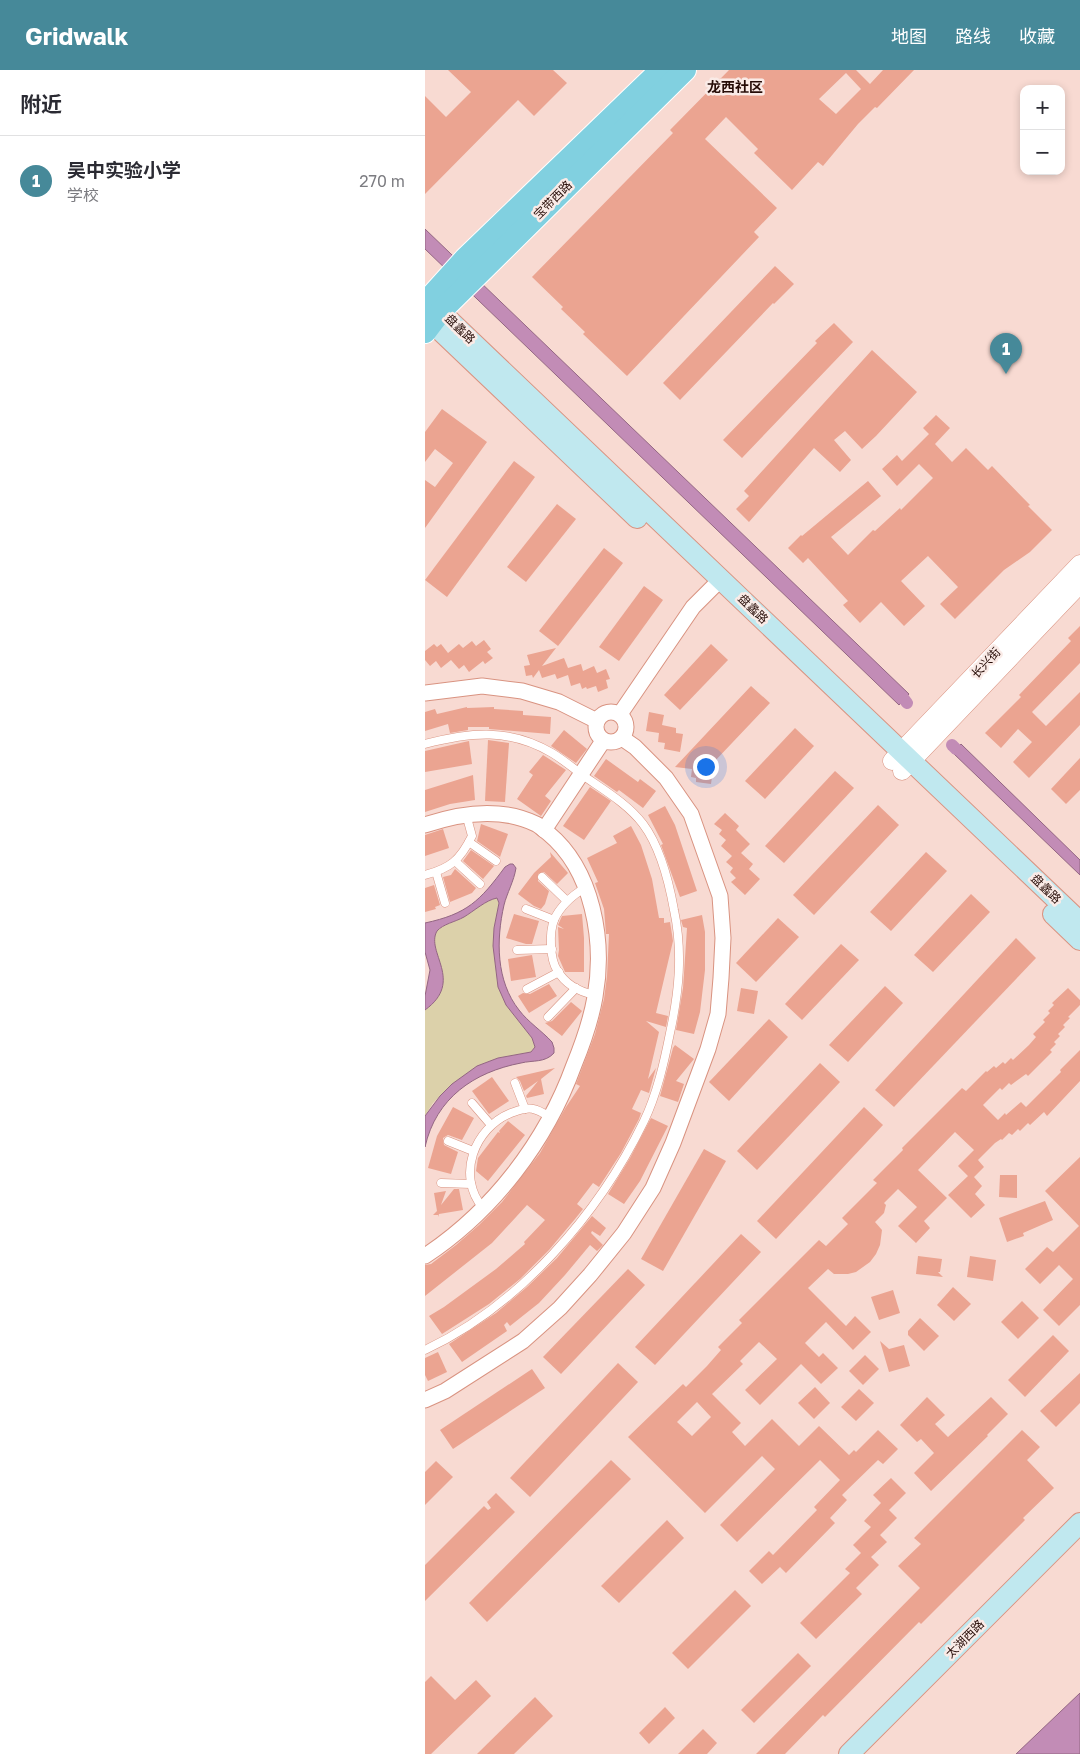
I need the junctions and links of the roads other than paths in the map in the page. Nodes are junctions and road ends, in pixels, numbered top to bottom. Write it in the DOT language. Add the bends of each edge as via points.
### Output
graph roads {
  1 [pos="661,70"];
  2 [pos="685,70"];
  3 [pos="472,267"];
  4 [pos="429,312"];
  5 [pos="1080,564"];
  6 [pos="716,584"];
  7 [pos="1080,584"];
  8 [pos="425,693"];
  9 [pos="620,714"];
  10 [pos="597,721"];
  11 [pos="622,738"];
  12 [pos="603,741"];
  13 [pos="425,744"];
  14 [pos="902,761"];
  15 [pos="582,774"];
  16 [pos="466,814"];
  17 [pos="425,824"];
  18 [pos="544,830"];
  19 [pos="469,842"];
  20 [pos="497,860"];
  21 [pos="455,861"];
  22 [pos="435,872"];
  23 [pos="425,876"];
  24 [pos="542,878"];
  25 [pos="480,884"];
  26 [pos="586,886"];
  27 [pos="567,901"];
  28 [pos="445,903"];
  29 [pos="526,909"];
  30 [pos="554,920"];
  31 [pos="1080,922"];
  32 [pos="1080,940"];
  33 [pos="552,949"];
  34 [pos="517,950"];
  35 [pos="559,972"];
  36 [pos="576,988"];
  37 [pos="527,989"];
  38 [pos="595,995"];
  39 [pos="548,1017"];
  40 [pos="515,1083"];
  41 [pos="472,1102"];
  42 [pos="525,1110"];
  43 [pos="550,1117"];
  44 [pos="491,1125"];
  45 [pos="448,1141"];
  46 [pos="473,1152"];
  47 [pos="441,1183"];
  48 [pos="471,1184"];
  49 [pos="483,1208"];
  50 [pos="425,1256"];
  51 [pos="425,1350"];
  52 [pos="425,1400"];
  53 [pos="1080,1523"];
  54 [pos="1080,1543"];
  55 [pos="849,1754"];
  56 [pos="869,1754"];
  1 -- 3 [label="main road, 宝带西路"];
  2 -- 3 [label="main road, 宝带西路"];
  3 -- 4 [label="main road, 宝带西路"];
  4 -- 6 [label="main road, 盘蠡路"];
  5 -- 14 [label="street, 长兴街"];
  6 -- 9 [label="street" via="693,607"];
  6 -- 14 [label="main road, 盘蠡路"];
  7 -- 14 [label="street, 长兴街"];
  8 -- 10 [label="street" via="482,686 522,691 559,702"];
  9 -- 10 [label="street" via="604,713"];
  9 -- 11 [label="street" via="627,728"];
  10 -- 12 [label="street" via="595,730"];
  11 -- 12 [label="street" via="613,743"];
  11 -- 52 [label="street" via="666,778 691,814 720,896 721,978 718,1014 708,1050 653,1188 591,1275 523,1341 445,1391"];
  12 -- 15 [label="street"];
  13 -- 15 [label="lane" via="470,734 502,735 527,740"];
  14 -- 31 [label="main road, 盘蠡路"];
  14 -- 32 [label="main road, 盘蠡路"];
  15 -- 18 [label="street"];
  15 -- 51 [label="lane" via="623,804 643,824 665,872 679,933 680,956 678,986 656,1090 614,1175 575,1227 522,1284 462,1330"];
  16 -- 17 [label="street"];
  16 -- 18 [label="street" via="507,815 536,824"];
  16 -- 19 [label="lane" via="472,836"];
  18 -- 26 [label="street" via="560,843"];
  19 -- 20 [label="lane"];
  19 -- 21 [label="lane"];
  21 -- 22 [label="lane"];
  21 -- 25 [label="lane"];
  22 -- 23 [label="lane"];
  22 -- 28 [label="lane"];
  24 -- 27 [label="lane"];
  26 -- 27 [label="lane"];
  26 -- 38 [label="street" via="597,950"];
  27 -- 30 [label="lane"];
  29 -- 30 [label="lane"];
  30 -- 33 [label="lane"];
  33 -- 34 [label="lane"];
  33 -- 35 [label="lane"];
  35 -- 36 [label="lane"];
  35 -- 37 [label="lane"];
  36 -- 38 [label="lane"];
  36 -- 39 [label="lane"];
  38 -- 43 [label="street" via="574,1067"];
  40 -- 42 [label="lane"];
  41 -- 44 [label="lane"];
  42 -- 43 [label="lane" via="531,1108"];
  42 -- 44 [label="lane" via="505,1116"];
  43 -- 49 [label="street" via="504,1186"];
  44 -- 46 [label="lane"];
  45 -- 46 [label="lane"];
  46 -- 48 [label="lane" via="469,1172"];
  47 -- 48 [label="lane"];
  48 -- 49 [label="lane"];
  49 -- 50 [label="street"];
  53 -- 55 [label="main road, 太湖西路"];
  54 -- 56 [label="main road, 太湖西路"];
}
